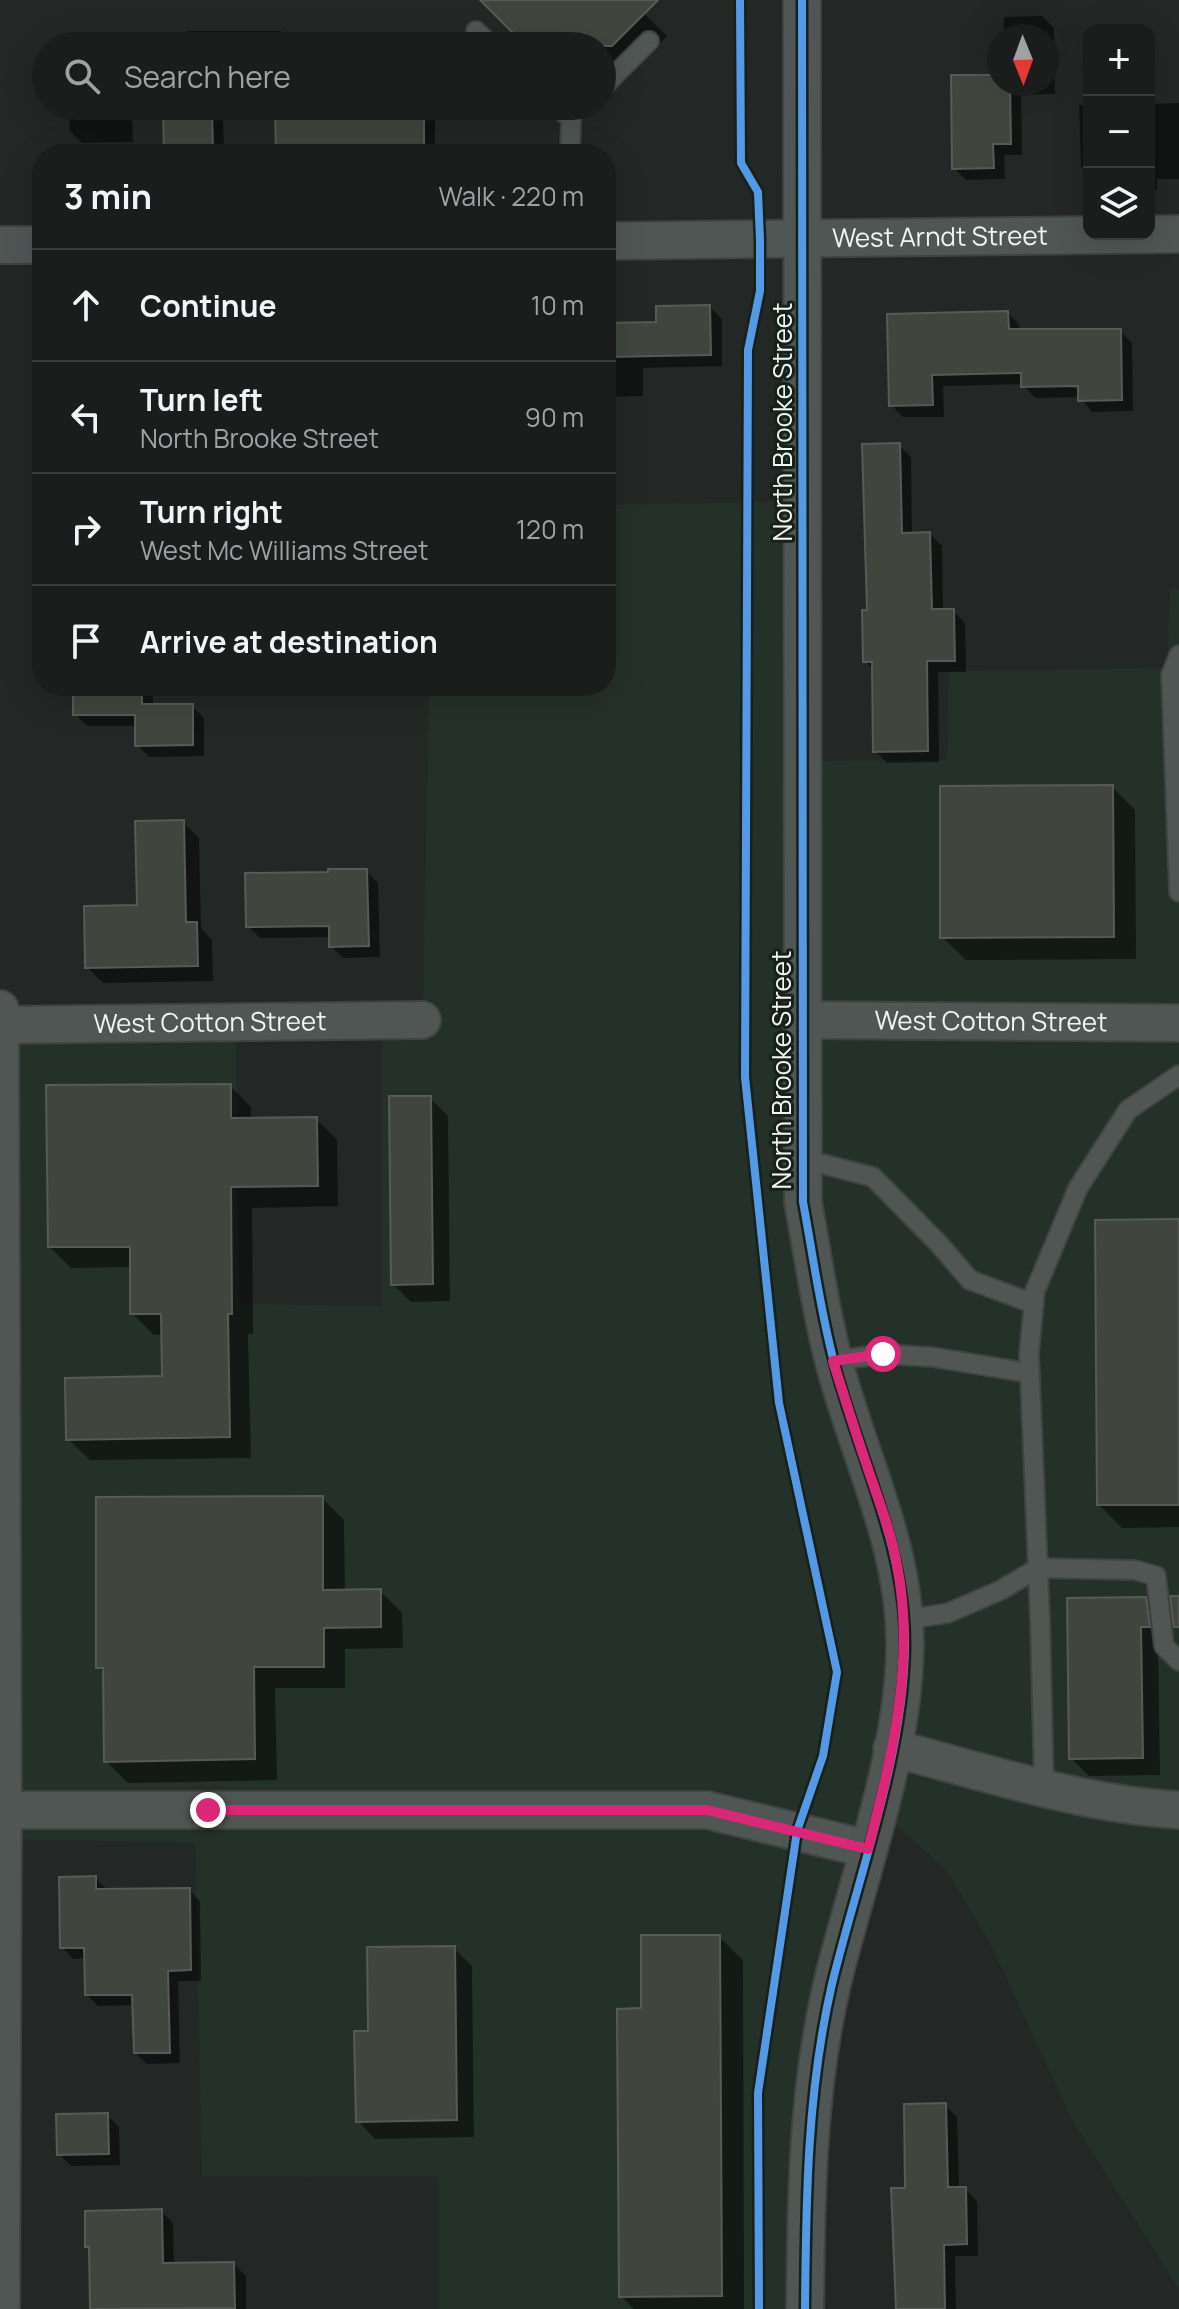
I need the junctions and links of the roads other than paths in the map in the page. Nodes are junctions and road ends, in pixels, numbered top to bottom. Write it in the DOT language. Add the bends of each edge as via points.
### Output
graph roads {
  1 [pos="802,0"];
  2 [pos="649,41"];
  3 [pos="616,74"];
  4 [pos="570,120"];
  5 [pos="570,144"];
  6 [pos="1179,234"];
  7 [pos="803,240"];
  8 [pos="616,241"];
  9 [pos="0,245"];
  10 [pos="32,245"];
  11 [pos="1179,655"];
  12 [pos="1179,892"];
  13 [pos="0,1009"];
  14 [pos="422,1020"];
  15 [pos="801,1020"];
  16 [pos="1179,1023"];
  17 [pos="0,1025"];
  18 [pos="1179,1075"];
  19 [pos="803,1159"];
  20 [pos="1034,1304"];
  21 [pos="833,1361"];
  22 [pos="1029,1373"];
  23 [pos="1,1466"];
  24 [pos="1038,1568"];
  25 [pos="904,1620"];
  26 [pos="1179,1661"];
  27 [pos="892,1748"];
  28 [pos="1044,1787"];
  29 [pos="1,1810"];
  30 [pos="1179,1810"];
  31 [pos="868,1849"];
  32 [pos="1,2309"];
  33 [pos="805,2309"];
  1 -- 7 [label="street, North Brooke Street"];
  2 -- 3 [label="lane"];
  4 -- 5 [label="lane"];
  6 -- 7 [label="street, West Arndt Street"];
  7 -- 8 [label="street, West Arndt Street"];
  7 -- 15 [label="street, North Brooke Street"];
  9 -- 10 [label="street"];
  11 -- 12 [label="lane" via="1171,675"];
  13 -- 17 [label="street"];
  14 -- 17 [label="street, West Cotton Street"];
  15 -- 16 [label="street, West Cotton Street"];
  15 -- 19 [label="street, North Brooke Street"];
  17 -- 23 [label="street"];
  18 -- 20 [label="lane" via="1128,1110 1078,1188"];
  19 -- 20 [label="lane" via="873,1177 970,1280"];
  19 -- 21 [label="street, North Brooke Street" via="803,1202"];
  20 -- 22 [label="lane"];
  21 -- 22 [label="lane" via="883,1354 920,1356"];
  21 -- 25 [label="street, North Brooke Street" via="892,1541"];
  22 -- 24 [label="lane"];
  23 -- 29 [label="street"];
  24 -- 25 [label="lane" via="948,1613"];
  24 -- 26 [label="lane" via="1135,1570 1156,1576 1164,1646"];
  24 -- 28 [label="lane"];
  25 -- 27 [label="street, North Brooke Street" via="902,1694"];
  27 -- 28 [label="street"];
  27 -- 31 [label="street, North Brooke Street"];
  28 -- 30 [label="street"];
  29 -- 31 [label="street" via="707,1810"];
  29 -- 32 [label="street"];
  31 -- 33 [label="street, North Brooke Street" via="832,1987 811,2101"];
}
